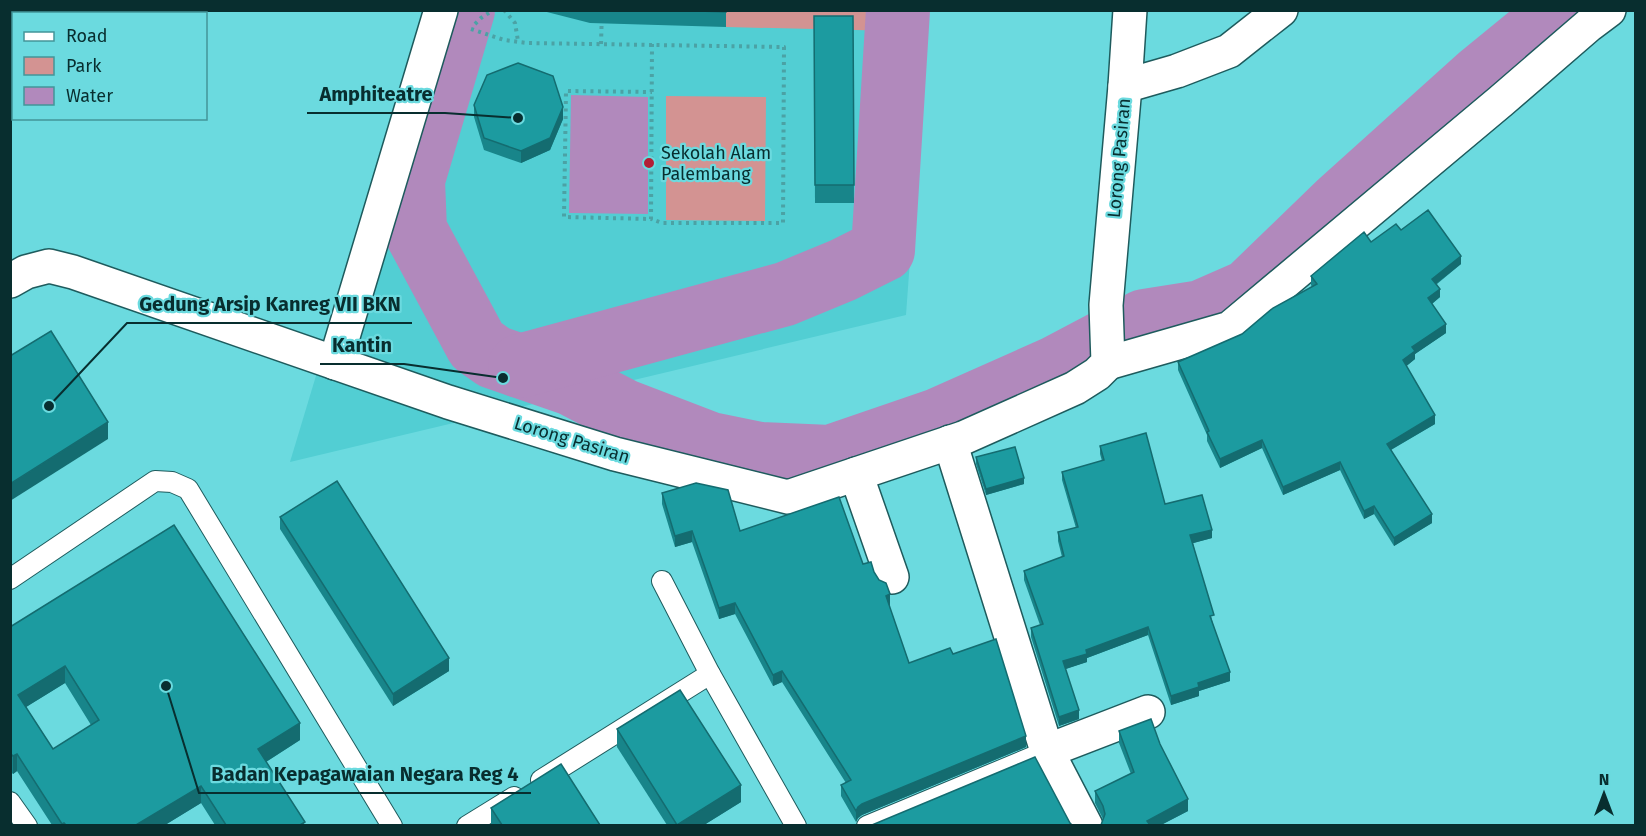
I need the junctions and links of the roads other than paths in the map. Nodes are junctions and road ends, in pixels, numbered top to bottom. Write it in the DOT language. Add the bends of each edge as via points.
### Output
graph roads {
  1 [pos="441,10"];
  2 [pos="1130,10"];
  3 [pos="1281,10"];
  4 [pos="1609,10"];
  5 [pos="1125,86"];
  6 [pos="10,281"];
  7 [pos="1107,352"];
  8 [pos="335,363"];
  9 [pos="950,442"];
  10 [pos="856,474"];
  11 [pos="892,577"];
  12 [pos="10,579"];
  13 [pos="662,581"];
  14 [pos="710,674"];
  15 [pos="1148,712"];
  16 [pos="1047,751"];
  17 [pos="10,802"];
  18 [pos="27,825"];
  19 [pos="392,825"];
  20 [pos="467,825"];
  21 [pos="796,825"];
  22 [pos="867,825"];
  23 [pos="1086,825"];
  1 -- 8 [label="street"];
  2 -- 5 [label="street, Lorong Pasiran"];
  3 -- 5 [label="street" via="1229,51"];
  4 -- 7 [label="street" via="1230,328"];
  5 -- 7 [label="street, Lorong Pasiran" via="1106,305"];
  6 -- 8 [label="street, Lorong Pasiran" via="49,266 73,272"];
  7 -- 9 [label="street, Lorong Pasiran" via="1097,374 1075,388"];
  8 -- 10 [label="street, Lorong Pasiran" via="615,454 788,497"];
  9 -- 10 [label="street, Lorong Pasiran"];
  9 -- 16 [label="street"];
  10 -- 11 [label="street"];
  12 -- 19 [label="lane" via="155,481 172,482 188,489"];
  13 -- 14 [label="lane"];
  14 -- 20 [label="lane"];
  14 -- 21 [label="lane"];
  15 -- 16 [label="street"];
  16 -- 22 [label="lane"];
  16 -- 23 [label="street"];
  17 -- 18 [label="lane"];
}
